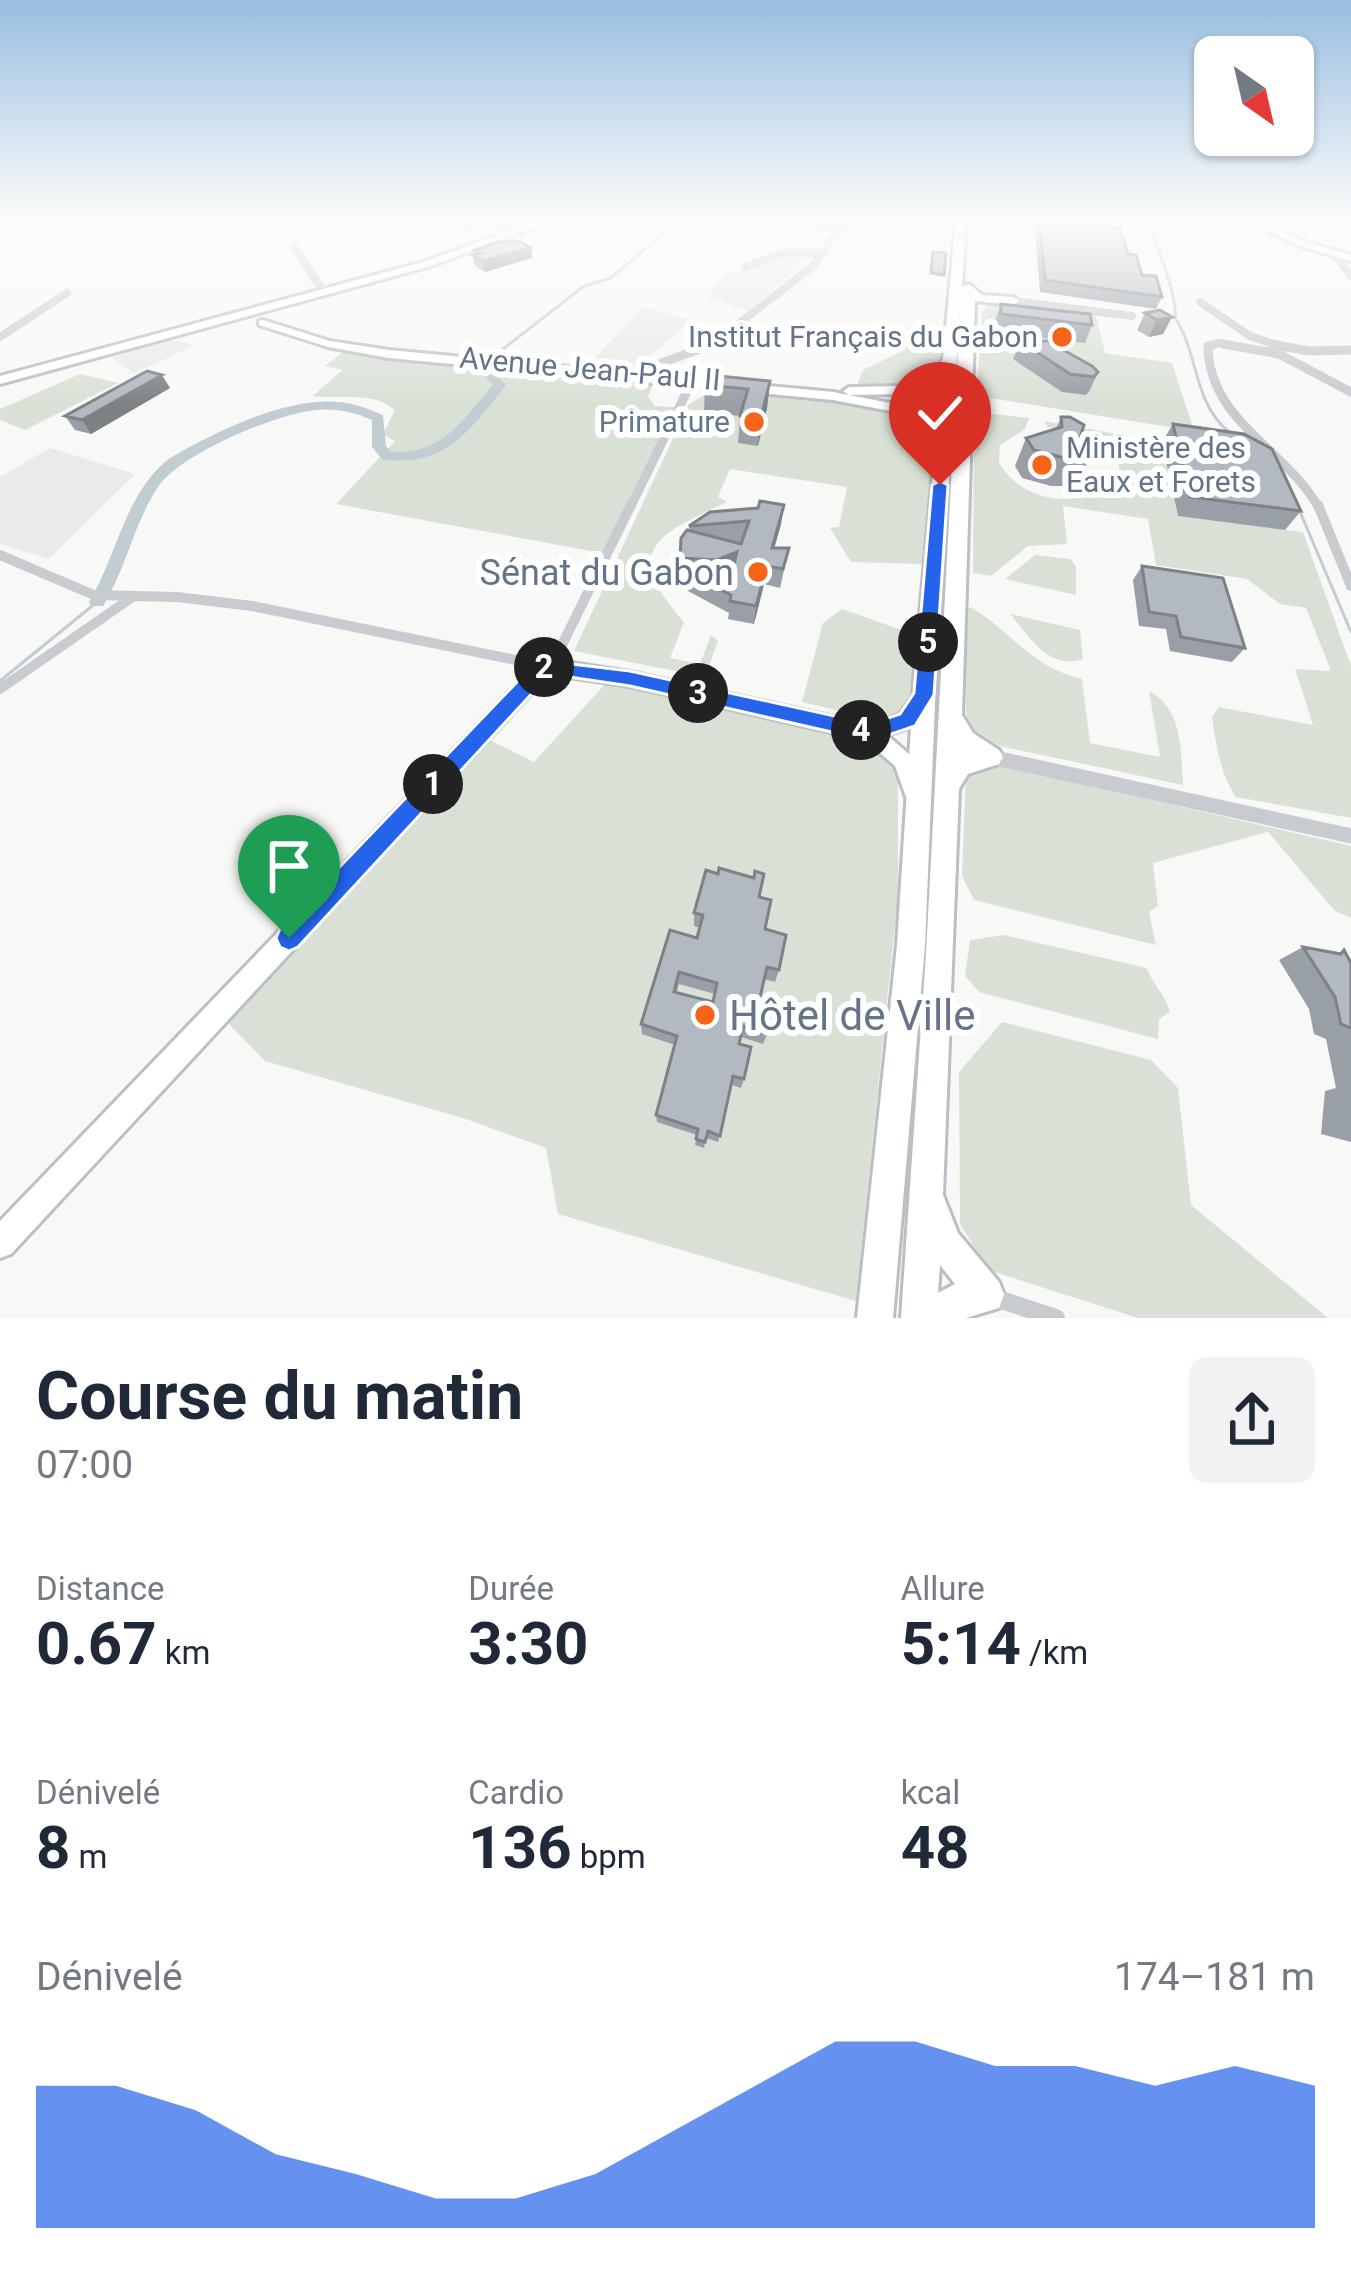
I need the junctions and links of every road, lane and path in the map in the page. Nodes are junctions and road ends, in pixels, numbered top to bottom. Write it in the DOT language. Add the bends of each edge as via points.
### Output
graph roads {
  1 [pos="316,282"];
  2 [pos="359,282"];
  3 [pos="788,282"];
  4 [pos="970,282"];
  5 [pos="321,290"];
  6 [pos="67,293"];
  7 [pos="972,296"];
  8 [pos="301,298"];
  9 [pos="1013,301"];
  10 [pos="1200,302"];
  11 [pos="245,312"];
  12 [pos="1132,316"];
  13 [pos="271,323"];
  14 [pos="169,328"];
  15 [pos="0,337"];
  16 [pos="149,337"];
  17 [pos="1351,350"];
  18 [pos="93,352"];
  19 [pos="959,355"];
  20 [pos="487,362"];
  21 [pos="657,370"];
  22 [pos="0,380"];
  23 [pos="692,381"];
  24 [pos="730,387"];
  25 [pos="905,390"];
  26 [pos="1351,392"];
  27 [pos="684,403"];
  28 [pos="948,404"];
  29 [pos="900,409"];
  30 [pos="943,452"];
  31 [pos="961,473"];
  32 [pos="0,555"];
  33 [pos="1351,586"];
  34 [pos="135,596"];
  35 [pos="952,639"];
  36 [pos="545,666"];
  37 [pos="0,689"];
  38 [pos="924,695"];
  39 [pos="948,712"];
  40 [pos="872,733"];
  41 [pos="921,743"];
  42 [pos="992,758"];
  43 [pos="945,793"];
  44 [pos="917,807"];
  45 [pos="1351,836"];
  46 [pos="942,889"];
  47 [pos="926,950"];
  48 [pos="926,1188"];
  49 [pos="0,1243"];
  50 [pos="986,1295"];
  51 [pos="875,1318"];
  52 [pos="919,1318"];
  53 [pos="937,1318"];
  54 [pos="1056,1318"];
  1 -- 5 [label="street"];
  2 -- 5 [label="main road"];
  3 -- 21 [label="street" via="709,347"];
  4 -- 7 [label="main road"];
  5 -- 8 [label="main road"];
  5 -- 11 [label="main road"];
  5 -- 14 [label="main road"];
  6 -- 15 [label="street"];
  7 -- 9 [label="main road"];
  7 -- 19 [label="main road"];
  8 -- 11 [label="main road"];
  8 -- 13 [label="main road" via="275,309"];
  9 -- 12 [label="street"];
  10 -- 17 [label="street" via="1256,338"];
  11 -- 13 [label="main road"];
  11 -- 14 [label="main road"];
  11 -- 16 [label="main road"];
  13 -- 16 [label="main road" via="218,322"];
  13 -- 20 [label="main road, Avenue Jean-Paul II" via="337,346"];
  14 -- 18 [label="main road"];
  16 -- 18 [label="main road"];
  18 -- 22 [label="main road"];
  19 -- 25 [label="main road" via="935,382"];
  19 -- 28 [label="main road"];
  19 -- 31 [label="main road"];
  20 -- 21 [label="main road, Avenue Jean-Paul II"];
  20 -- 23 [label="main road, Avenue Jean-Paul II"];
  21 -- 23 [label="main road, Avenue Jean-Paul II"];
  23 -- 24 [label="main road, Avenue Jean-Paul II"];
  23 -- 25 [label="main road, Avenue Jean-Paul II"];
  23 -- 27 [label="street"];
  24 -- 27 [label="main road" via="705,389"];
  24 -- 29 [label="main road, Avenue Jean-Paul II"];
  25 -- 28 [label="main road, Avenue Jean-Paul II"];
  25 -- 29 [label="main road" via="895,397"];
  26 -- 33 [label="street" via="1279,354 1208,346 1224,404 1307,488"];
  27 -- 36 [label="street"];
  28 -- 29 [label="main road, Avenue Jean-Paul II"];
  28 -- 30 [label="main road"];
  28 -- 31 [label="main road"];
  29 -- 30 [label="main road" via="931,428"];
  30 -- 38 [label="main road"];
  31 -- 35 [label="main road"];
  32 -- 34 [label="street" via="62,586"];
  34 -- 36 [label="street" via="325,618"];
  34 -- 37 [label="street"];
  35 -- 39 [label="main road"];
  35 -- 41 [label="main road" via="938,726"];
  36 -- 40 [label="main road"];
  36 -- 49 [label="main road"];
  38 -- 40 [label="main road" via="907,720"];
  38 -- 41 [label="main road"];
  39 -- 42 [label="main road" via="965,740"];
  39 -- 43 [label="main road"];
  40 -- 41 [label="main road"];
  40 -- 44 [label="main road" via="902,761"];
  41 -- 44 [label="main road"];
  41 -- 46 [label="main road" via="936,766 933,846"];
  42 -- 43 [label="main road" via="956,770"];
  42 -- 45 [label="street"];
  43 -- 46 [label="main road"];
  44 -- 47 [label="main road"];
  46 -- 47 [label="main road"];
  47 -- 48 [label="main road"];
  47 -- 51 [label="main road"];
  48 -- 50 [label="main road" via="946,1245"];
  48 -- 52 [label="main road"];
  50 -- 53 [label="main road" via="958,1301"];
  50 -- 54 [label="street"];
}
